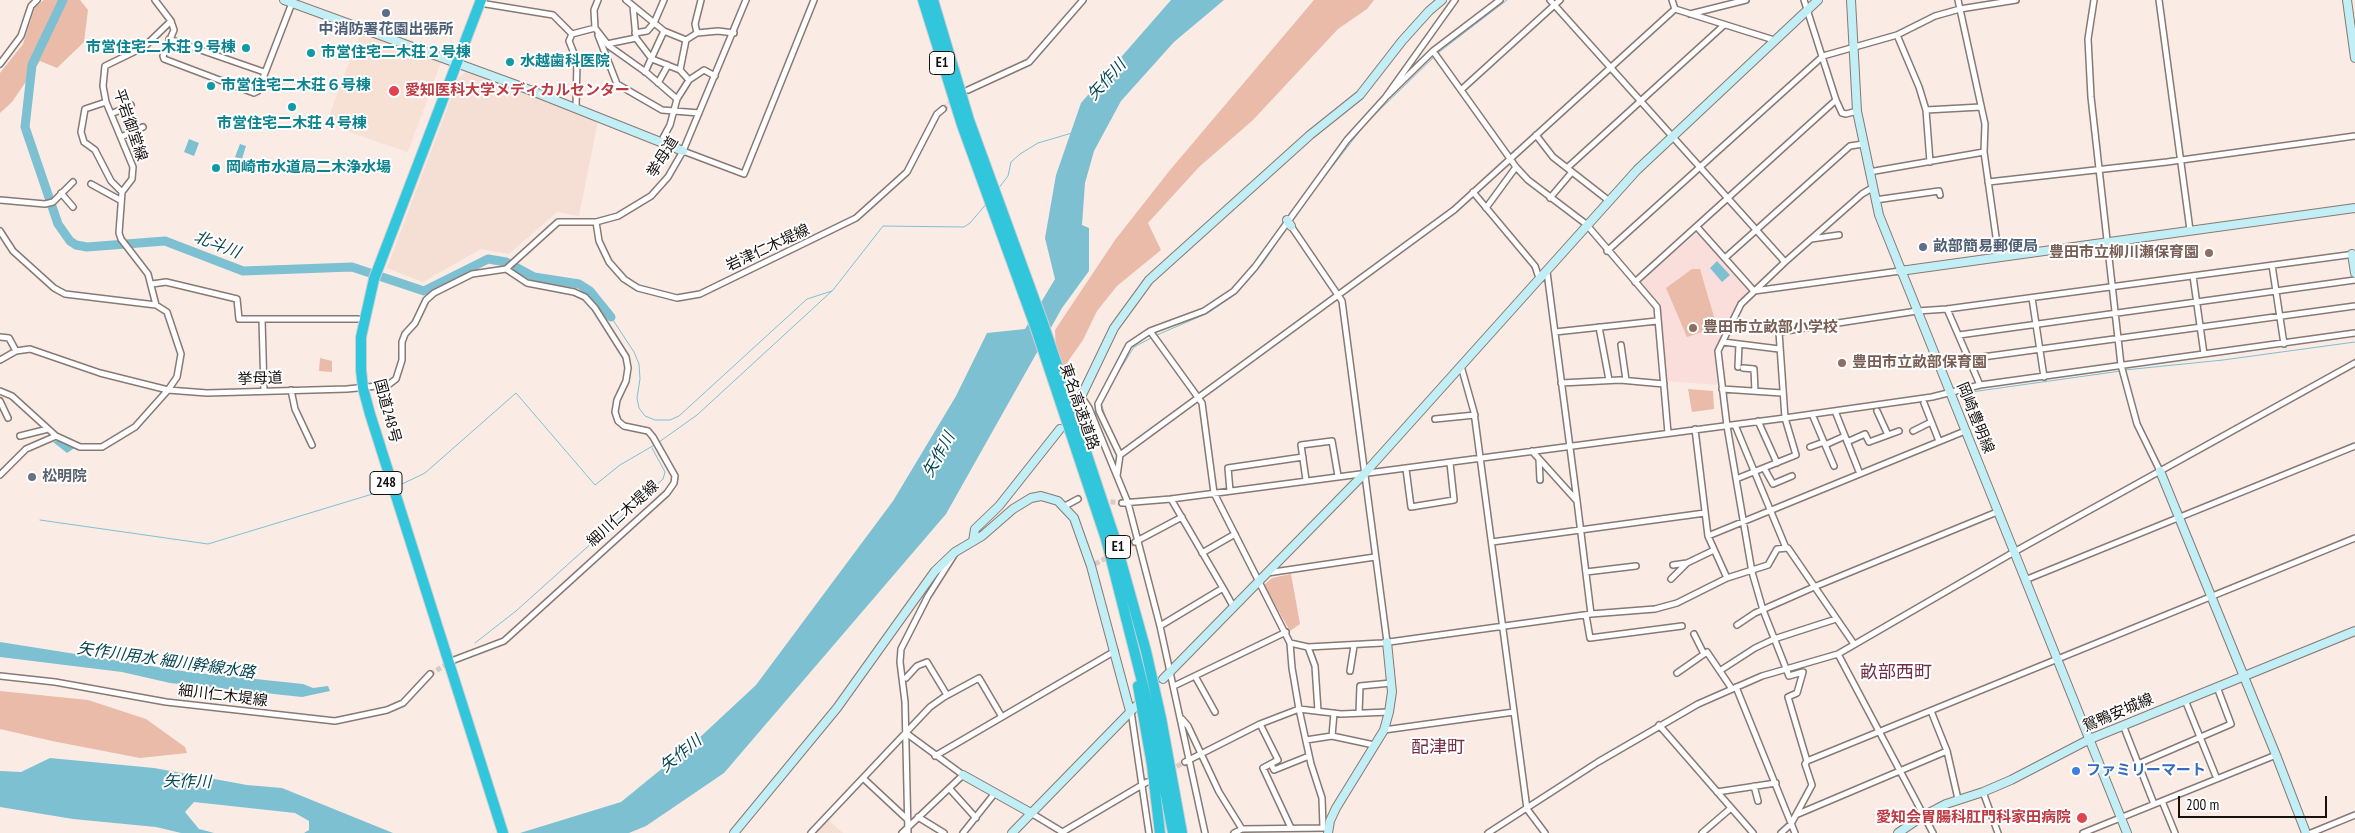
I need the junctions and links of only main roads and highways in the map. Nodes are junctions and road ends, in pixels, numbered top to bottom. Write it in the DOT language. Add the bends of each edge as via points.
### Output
graph roads {
  1 [pos="923,0"];
  2 [pos="933,0"];
  3 [pos="478,1"];
  4 [pos="966,122"];
  5 [pos="372,274"];
  6 [pos="1060,384"];
  7 [pos="360,388"];
  8 [pos="1119,584"];
  9 [pos="451,682"];
  10 [pos="1161,718"];
  11 [pos="496,833"];
  12 [pos="503,833"];
  13 [pos="1160,833"];
  14 [pos="1173,833"];
  15 [pos="1182,833"];
  16 [pos="1189,833"];
  1 -- 4 [label="highway, 東名高速道路 / E1"];
  2 -- 4 [label="highway, 東名高速道路 / E1"];
  3 -- 5 [label="highway, 国道248号 / 248"];
  4 -- 6 [label="highway, 東名高速道路 / E1"];
  5 -- 7 [label="highway, 国道248号 / 248" via="361,337"];
  5 -- 7 [label="highway, 国道248号 / 248" via="355,332"];
  6 -- 8 [label="highway, 東名高速道路 / E1"];
  6 -- 10 [label="highway, 東名高速道路 / E1" via="1114,536"];
  7 -- 9 [label="highway, 国道248号 / 248"];
  8 -- 13 [label="highway" via="1152,765"];
  8 -- 14 [label="highway, 東名高速道路 / E1" via="1152,721"];
  9 -- 11 [label="highway, 国道248号 / 248"];
  9 -- 12 [label="highway, 国道248号 / 248"];
  10 -- 15 [label="highway, 東名高速道路 / E1"];
  10 -- 16 [label="highway"];
}
